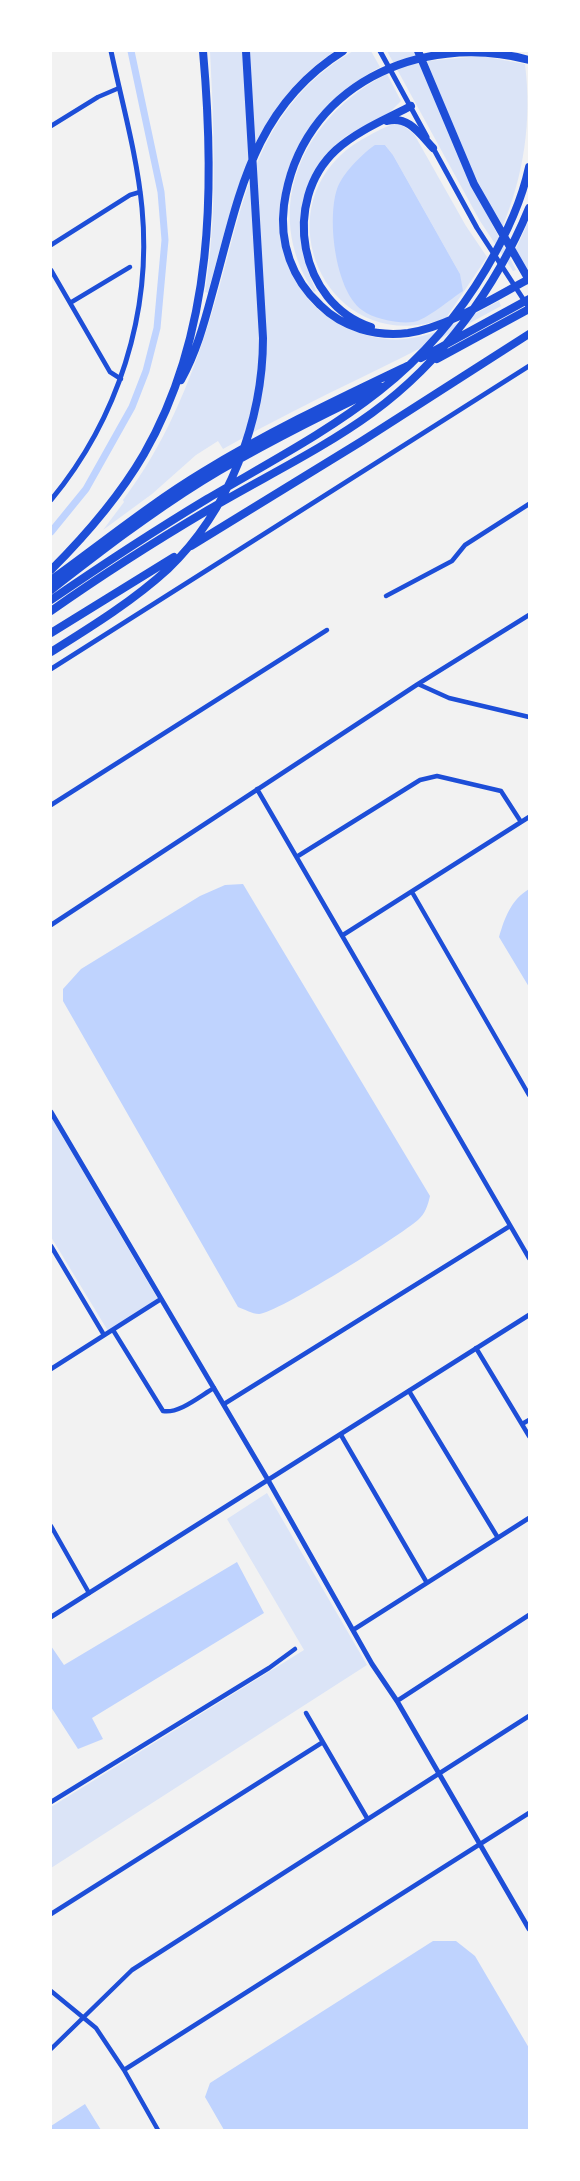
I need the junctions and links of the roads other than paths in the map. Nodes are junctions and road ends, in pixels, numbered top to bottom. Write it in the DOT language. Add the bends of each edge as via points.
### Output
graph roads {
  1 [pos="111,51"];
  2 [pos="203,51"];
  3 [pos="246,51"];
  4 [pos="380,51"];
  5 [pos="418,51"];
  6 [pos="527,51"];
  7 [pos="341,52"];
  8 [pos="446,52"];
  9 [pos="529,61"];
  10 [pos="119,88"];
  11 [pos="411,106"];
  12 [pos="377,124"];
  13 [pos="51,127"];
  14 [pos="433,148"];
  15 [pos="529,167"];
  16 [pos="140,192"];
  17 [pos="529,208"];
  18 [pos="51,245"];
  19 [pos="130,267"];
  20 [pos="51,270"];
  21 [pos="529,279"];
  22 [pos="529,299"];
  23 [pos="70,303"];
  24 [pos="529,309"];
  25 [pos="511,314"];
  26 [pos="390,334"];
  27 [pos="528,335"];
  28 [pos="529,366"];
  29 [pos="121,379"];
  30 [pos="170,401"];
  31 [pos="51,500"];
  32 [pos="529,504"];
  33 [pos="51,570"];
  34 [pos="51,580"];
  35 [pos="51,590"];
  36 [pos="386,596"];
  37 [pos="51,600"];
  38 [pos="51,611"];
  39 [pos="529,615"];
  40 [pos="327,630"];
  41 [pos="51,633"];
  42 [pos="51,652"];
  43 [pos="51,669"];
  44 [pos="418,684"];
  45 [pos="529,717"];
  46 [pos="257,789"];
  47 [pos="51,805"];
  48 [pos="529,817"];
  49 [pos="521,822"];
  50 [pos="298,856"];
  51 [pos="412,892"];
  52 [pos="51,925"];
  53 [pos="343,935"];
  54 [pos="529,1095"];
  55 [pos="51,1112"];
  56 [pos="510,1226"];
  57 [pos="51,1246"];
  58 [pos="529,1258"];
  59 [pos="161,1299"];
  60 [pos="529,1315"];
  61 [pos="113,1330"];
  62 [pos="104,1335"];
  63 [pos="476,1348"];
  64 [pos="51,1369"];
  65 [pos="214,1388"];
  66 [pos="409,1391"];
  67 [pos="224,1404"];
  68 [pos="529,1420"];
  69 [pos="522,1424"];
  70 [pos="341,1435"];
  71 [pos="529,1436"];
  72 [pos="268,1480"];
  73 [pos="529,1518"];
  74 [pos="51,1526"];
  75 [pos="498,1538"];
  76 [pos="427,1583"];
  77 [pos="89,1593"];
  78 [pos="529,1615"];
  79 [pos="51,1618"];
  80 [pos="353,1630"];
  81 [pos="295,1649"];
  82 [pos="397,1701"];
  83 [pos="306,1713"];
  84 [pos="529,1716"];
  85 [pos="323,1742"];
  86 [pos="438,1774"];
  87 [pos="51,1803"];
  88 [pos="529,1813"];
  89 [pos="367,1818"];
  90 [pos="480,1843"];
  91 [pos="51,1914"];
  92 [pos="529,1928"];
  93 [pos="51,1991"];
  94 [pos="82,2018"];
  95 [pos="51,2049"];
  96 [pos="124,2070"];
  97 [pos="158,2130"];
  1 -- 10 [label="street"];
  2 -- 30 [label="highway" via="209,173 206,238 196,314"];
  3 -- 42 [label="highway" via="263,338 254,417 229,481 190,544 144,589"];
  4 -- 11 [label="street"];
  5 -- 21 [label="highway" via="466,167"];
  6 -- 9 [label="highway"];
  7 -- 30 [label="highway" via="307,77 285,102 247,168 194,355"];
  8 -- 9 [label="highway" via="473,51"];
  8 -- 26 [label="highway" via="398,64 363,82 321,117 305,138 286,187 284,243 300,283 326,311 358,330"];
  10 -- 13 [label="street"];
  10 -- 16 [label="street"];
  11 -- 12 [label="highway"];
  11 -- 14 [label="street"];
  12 -- 14 [label="highway" via="392,120 410,123"];
  12 -- 26 [label="highway" via="335,150 321,169 305,211 303,236 314,277 334,305 359,323"];
  14 -- 24 [label="street"];
  15 -- 37 [label="highway" via="512,221 476,286 439,335 398,377 340,421 157,530"];
  16 -- 18 [label="street"];
  16 -- 29 [label="street" via="144,239 141,290"];
  17 -- 38 [label="highway" via="490,284 447,343 395,394 346,430 162,538"];
  19 -- 23 [label="street"];
  20 -- 23 [label="street"];
  21 -- 26 [label="highway" via="425,329"];
  22 -- 25 [label="highway"];
  23 -- 29 [label="street" via="110,372"];
  24 -- 25 [label="highway"];
  25 -- 34 [label="highway" via="222,460"];
  25 -- 35 [label="highway" via="229,465"];
  27 -- 41 [label="highway"];
  28 -- 43 [label="street"];
  29 -- 31 [label="street" via="90,445"];
  30 -- 33 [label="highway" via="126,482"];
  32 -- 36 [label="street" via="465,545 452,561"];
  39 -- 44 [label="street"];
  40 -- 47 [label="street"];
  44 -- 45 [label="street" via="449,698"];
  44 -- 46 [label="street"];
  46 -- 50 [label="street"];
  46 -- 52 [label="street"];
  48 -- 49 [label="street"];
  49 -- 50 [label="street" via="501,792 437,776 420,780"];
  49 -- 51 [label="street"];
  50 -- 53 [label="street"];
  51 -- 53 [label="street"];
  51 -- 54 [label="street"];
  53 -- 56 [label="street"];
  55 -- 59 [label="street"];
  56 -- 58 [label="street"];
  56 -- 67 [label="street"];
  57 -- 62 [label="street"];
  59 -- 61 [label="street"];
  59 -- 65 [label="street"];
  60 -- 63 [label="street"];
  61 -- 62 [label="street"];
  61 -- 65 [label="street" via="163,1411 176,1410"];
  62 -- 64 [label="street"];
  63 -- 66 [label="street"];
  63 -- 69 [label="street"];
  65 -- 67 [label="street"];
  66 -- 70 [label="street"];
  66 -- 75 [label="street"];
  67 -- 72 [label="street"];
  68 -- 69 [label="street"];
  69 -- 71 [label="street"];
  70 -- 72 [label="street"];
  70 -- 76 [label="street"];
  72 -- 77 [label="street"];
  72 -- 80 [label="street"];
  73 -- 75 [label="street"];
  74 -- 77 [label="street"];
  75 -- 76 [label="street"];
  76 -- 80 [label="street"];
  77 -- 79 [label="street"];
  78 -- 82 [label="street"];
  80 -- 82 [label="street"];
  81 -- 87 [label="street"];
  82 -- 86 [label="street"];
  83 -- 85 [label="street"];
  84 -- 86 [label="street"];
  85 -- 89 [label="street"];
  85 -- 91 [label="street"];
  86 -- 89 [label="street"];
  86 -- 90 [label="street"];
  88 -- 90 [label="street"];
  89 -- 94 [label="street" via="132,1970"];
  90 -- 92 [label="street"];
  90 -- 96 [label="street"];
  93 -- 94 [label="street"];
  94 -- 95 [label="street"];
  94 -- 96 [label="street" via="96,2028"];
  96 -- 97 [label="street"];
}
